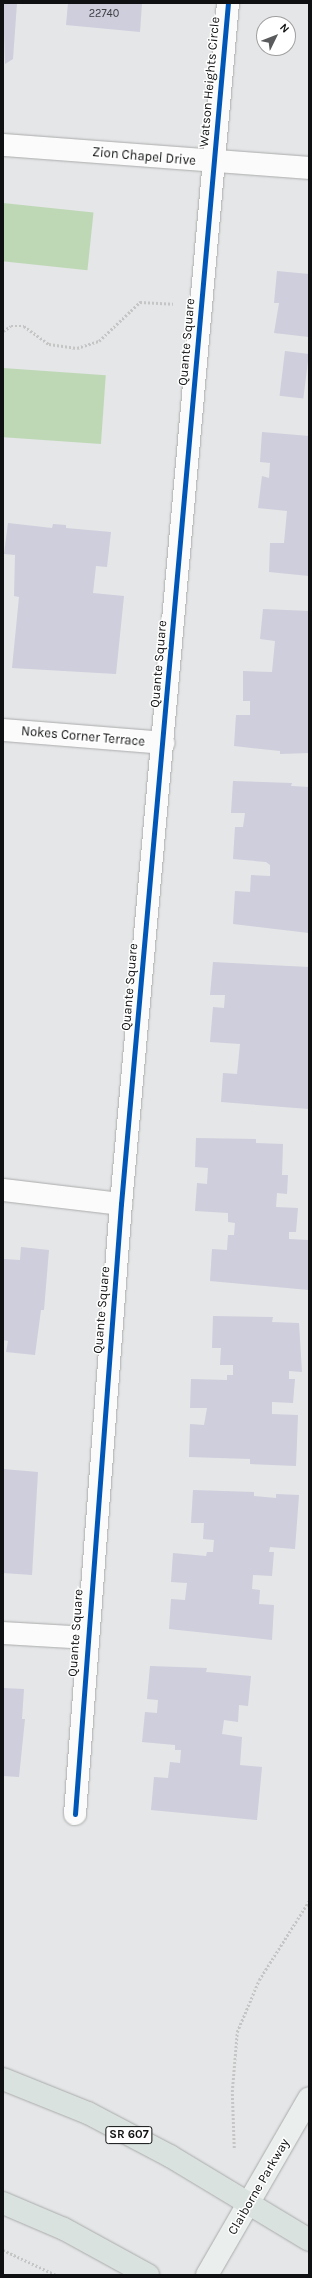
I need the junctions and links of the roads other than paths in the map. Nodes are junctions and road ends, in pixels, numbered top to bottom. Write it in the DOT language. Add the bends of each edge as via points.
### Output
graph roads {
  1 [pos="228,3"];
  2 [pos="3,145"];
  3 [pos="214,163"];
  4 [pos="309,168"];
  5 [pos="3,730"];
  6 [pos="163,743"];
  7 [pos="3,1190"];
  8 [pos="121,1204"];
  9 [pos="3,1633"];
  10 [pos="86,1638"];
  11 [pos="75,1814"];
  12 [pos="3,2079"];
  13 [pos="309,2098"];
  14 [pos="250,2201"];
  15 [pos="3,2203"];
  16 [pos="309,2240"];
  17 [pos="148,2275"];
  18 [pos="207,2275"];
  1 -- 3 [label="street, Watson Heights Circle"];
  2 -- 3 [label="street, Zion Chapel Drive"];
  3 -- 4 [label="street, Zion Chapel Drive"];
  3 -- 6 [label="street, Quante Square"];
  5 -- 6 [label="street, Nokes Corner Terrace"];
  6 -- 8 [label="street, Quante Square"];
  7 -- 8 [label="street"];
  8 -- 10 [label="street, Quante Square"];
  9 -- 10 [label="street"];
  10 -- 11 [label="street, Quante Square"];
  12 -- 14 [label="main road, SR 607" via="88,2113"];
  13 -- 14 [label="main road, Claiborne Parkway"];
  14 -- 16 [label="main road, SR 607"];
  14 -- 18 [label="main road, Claiborne Parkway"];
  15 -- 17 [label="main road" via="64,2229"];
}
